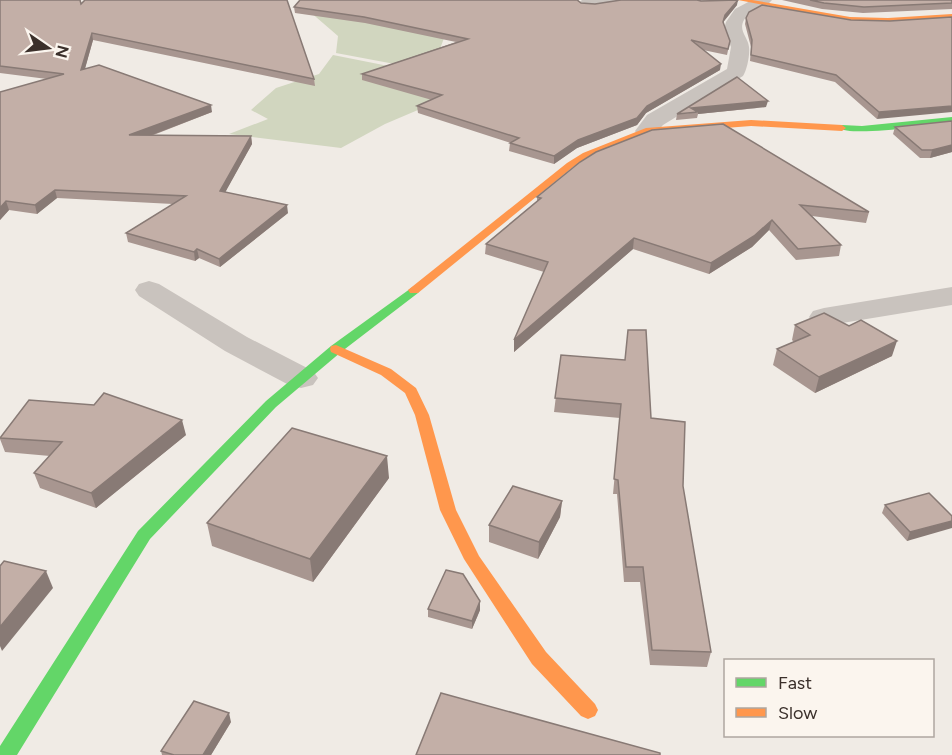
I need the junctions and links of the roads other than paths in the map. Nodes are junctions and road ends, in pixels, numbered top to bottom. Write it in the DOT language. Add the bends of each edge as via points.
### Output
graph roads {
  1 [pos="620,0"];
  2 [pos="697,0"];
  3 [pos="714,0"];
  4 [pos="755,0"];
  5 [pos="585,4"];
  6 [pos="952,16"];
  7 [pos="952,120"];
  8 [pos="646,132"];
  9 [pos="149,290"];
  10 [pos="952,296"];
  11 [pos="824,316"];
  12 [pos="336,349"];
  13 [pos="301,378"];
  14 [pos="588,710"];
  15 [pos="6,755"];
  1 -- 5 [label="street"];
  2 -- 3 [label="street"];
  4 -- 6 [label="street" via="848,19"];
  4 -- 8 [label="street" via="734,22 740,47 736,72 655,120"];
  7 -- 8 [label="street" via="862,129 751,123"];
  8 -- 12 [label="street" via="570,165"];
  9 -- 13 [label="street" via="236,344"];
  10 -- 11 [label="street"];
  12 -- 13 [label="street"];
  12 -- 14 [label="street" via="386,372 411,391 422,415 448,510 472,559 539,658"];
  13 -- 15 [label="street" via="144,535"];
}
